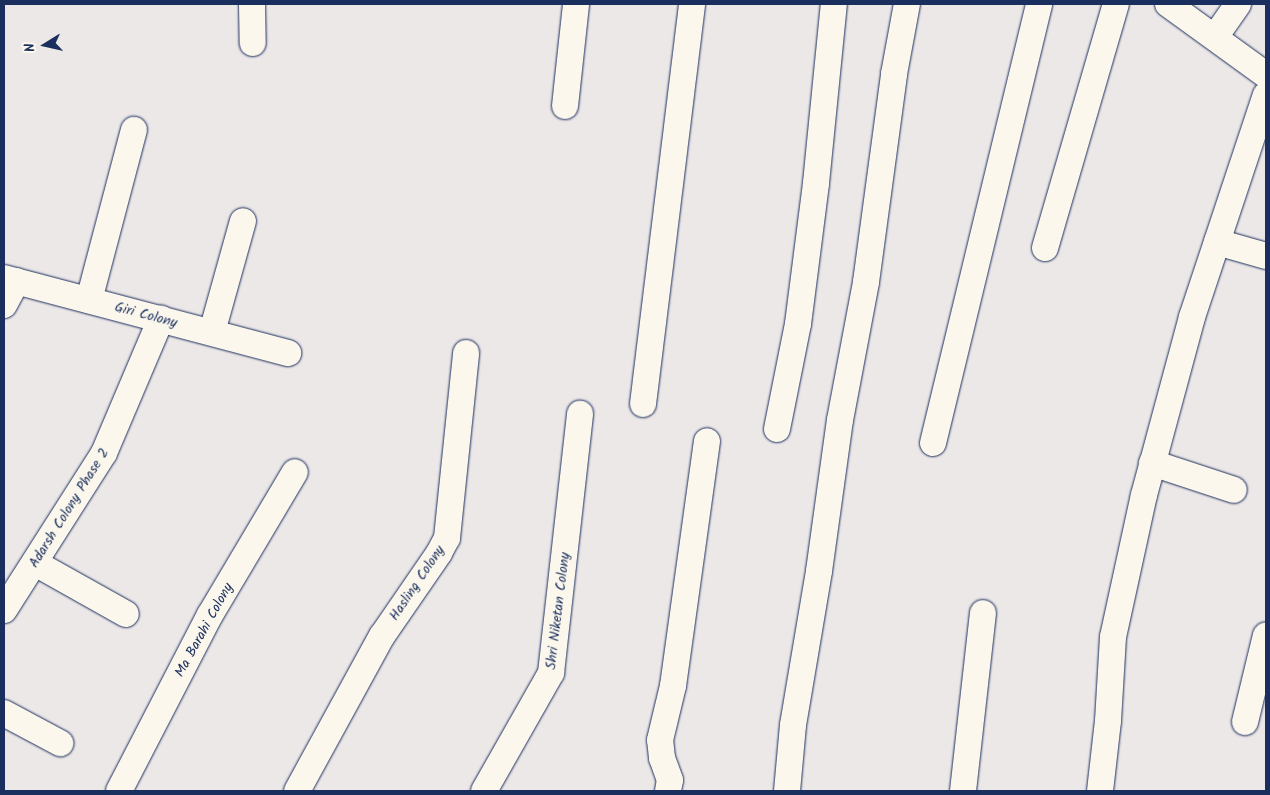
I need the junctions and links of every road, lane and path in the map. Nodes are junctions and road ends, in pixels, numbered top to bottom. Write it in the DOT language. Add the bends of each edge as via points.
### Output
graph roads {
  1 [pos="252,4"];
  2 [pos="576,4"];
  3 [pos="692,4"];
  4 [pos="834,4"];
  5 [pos="907,4"];
  6 [pos="1039,4"];
  7 [pos="1116,4"];
  8 [pos="1168,4"];
  9 [pos="1238,4"];
  10 [pos="1215,37"];
  11 [pos="253,43"];
  12 [pos="1266,76"];
  13 [pos="1266,96"];
  14 [pos="566,106"];
  15 [pos="134,130"];
  16 [pos="243,221"];
  17 [pos="1217,242"];
  18 [pos="1045,248"];
  19 [pos="1266,256"];
  20 [pos="10,280"];
  21 [pos="89,300"];
  22 [pos="4,305"];
  23 [pos="161,319"];
  24 [pos="212,332"];
  25 [pos="288,353"];
  26 [pos="466,353"];
  27 [pos="643,404"];
  28 [pos="580,414"];
  29 [pos="777,429"];
  30 [pos="707,441"];
  31 [pos="933,443"];
  32 [pos="1152,463"];
  33 [pos="295,472"];
  34 [pos="1234,490"];
  35 [pos="36,563"];
  36 [pos="4,610"];
  37 [pos="983,613"];
  38 [pos="126,614"];
  39 [pos="1266,635"];
  40 [pos="4,713"];
  41 [pos="1245,722"];
  42 [pos="60,743"];
  43 [pos="119,791"];
  44 [pos="297,791"];
  45 [pos="484,791"];
  46 [pos="668,791"];
  47 [pos="787,791"];
  48 [pos="963,791"];
  49 [pos="1100,791"];
  1 -- 11 [label="street"];
  2 -- 14 [label="street"];
  3 -- 27 [label="street"];
  4 -- 29 [label="street" via="798,324"];
  5 -- 47 [label="street" via="894,74 866,282 840,420 793,724"];
  6 -- 31 [label="street"];
  7 -- 18 [label="street"];
  8 -- 10 [label="street"];
  9 -- 10 [label="street"];
  10 -- 12 [label="street"];
  13 -- 17 [label="street"];
  15 -- 21 [label="street"];
  16 -- 24 [label="street"];
  17 -- 19 [label="street"];
  17 -- 32 [label="street" via="1192,317"];
  20 -- 21 [label="street, Giri Colony"];
  20 -- 22 [label="street"];
  21 -- 23 [label="street, Giri Colony"];
  23 -- 24 [label="street, Giri Colony"];
  23 -- 35 [label="street, Adarsh Colony Phase 2" via="104,453"];
  24 -- 25 [label="street, Giri Colony"];
  26 -- 44 [label="street, Hasling Colony" via="447,538 382,636"];
  28 -- 45 [label="street, Shri Niketan Colony" via="552,673"];
  30 -- 46 [label="street" via="673,686 660,740 670,780"];
  32 -- 34 [label="street"];
  32 -- 49 [label="street" via="1113,637"];
  33 -- 43 [label="street, Ma Barahi Colony" via="210,615"];
  35 -- 36 [label="street, Adarsh Colony Phase 2"];
  35 -- 38 [label="street"];
  37 -- 48 [label="street"];
  39 -- 41 [label="street"];
  40 -- 42 [label="street"];
}
